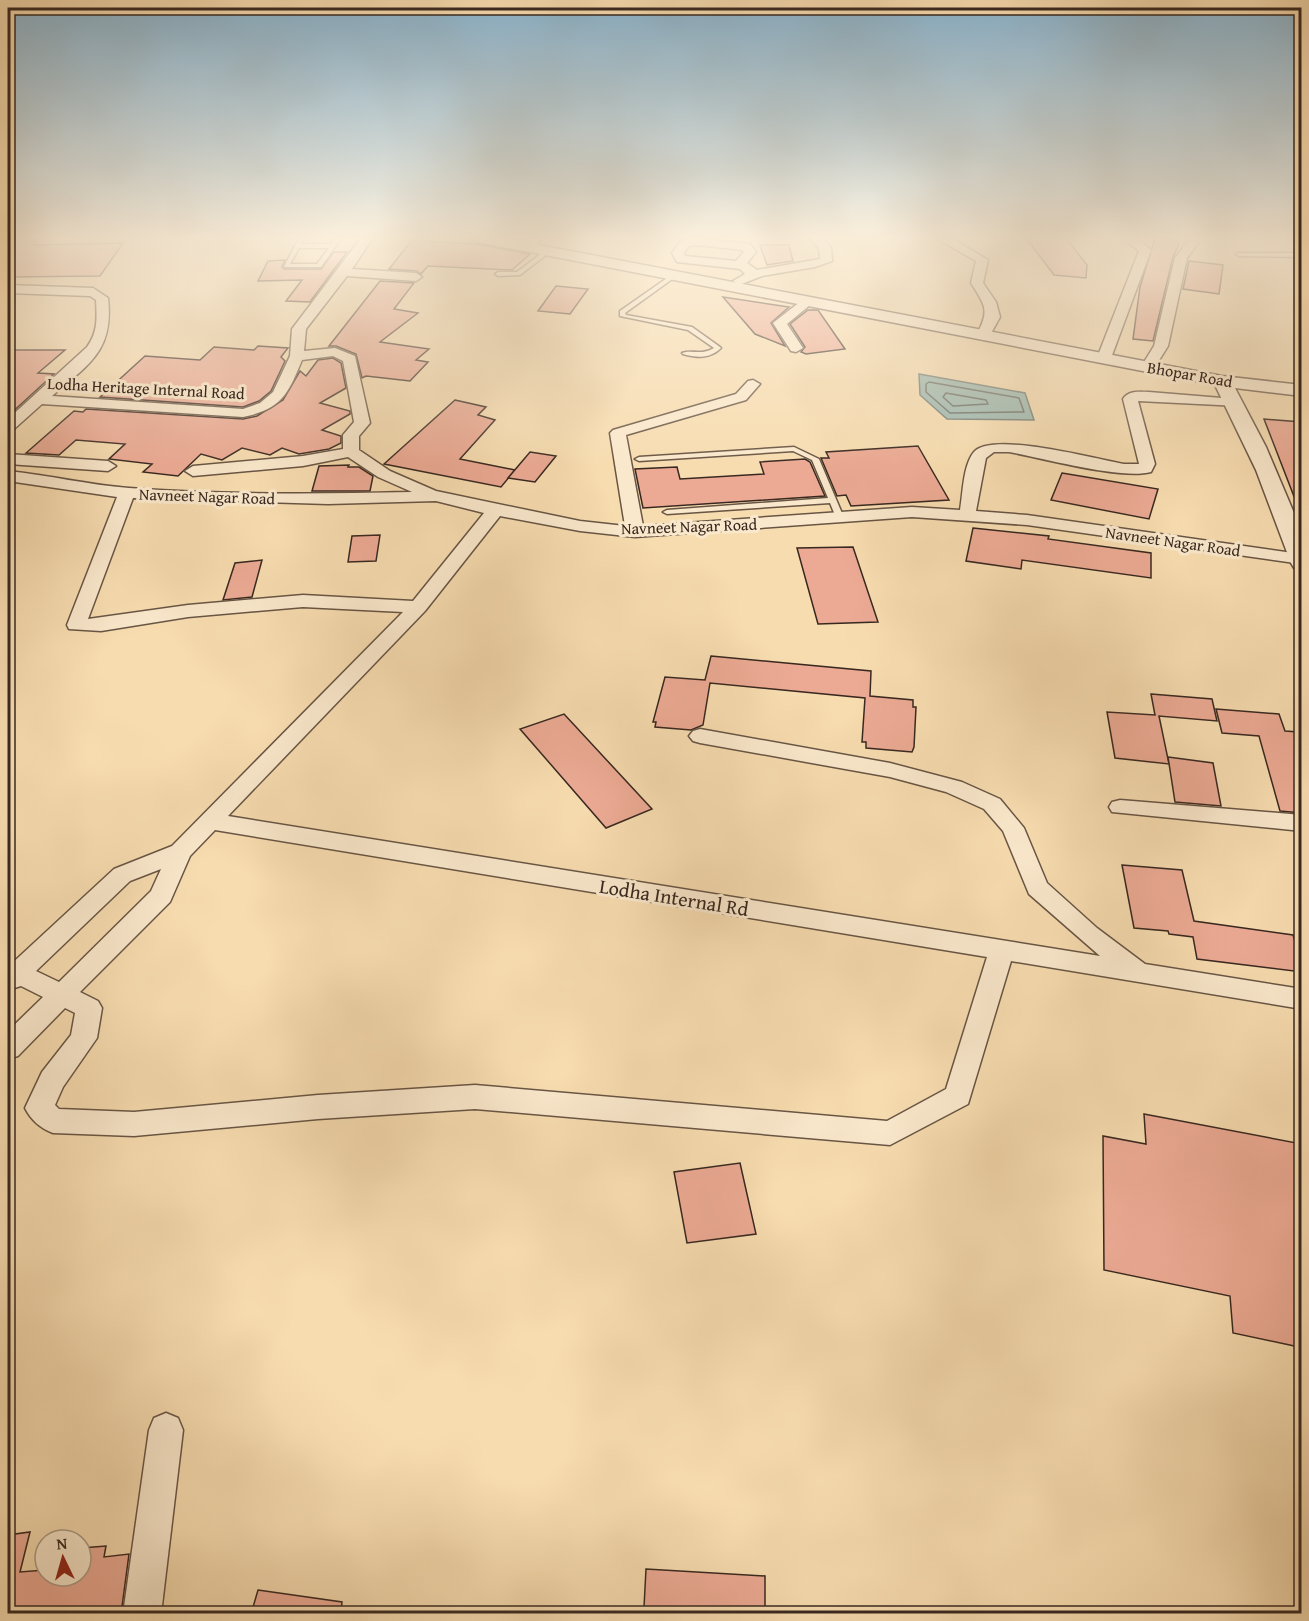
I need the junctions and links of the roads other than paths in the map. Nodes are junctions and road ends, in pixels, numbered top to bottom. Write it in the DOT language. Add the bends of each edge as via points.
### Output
graph roads {
  1 [pos="104,314"];
  2 [pos="311,314"];
  3 [pos="622,314"];
  4 [pos="791,314"];
  5 [pos="870,314"];
  6 [pos="992,314"];
  7 [pos="1121,314"];
  8 [pos="1168,314"];
  9 [pos="984,334"];
  10 [pos="796,348"];
  11 [pos="685,353"];
  12 [pos="297,356"];
  13 [pos="1104,358"];
  14 [pos="1149,367"];
  15 [pos="1222,381"];
  16 [pos="753,384"];
  17 [pos="1302,391"];
  18 [pos="36,399"];
  19 [pos="1234,403"];
  20 [pos="8,427"];
  21 [pos="351,452"];
  22 [pos="8,459"];
  23 [pos="639,459"];
  24 [pos="108,466"];
  25 [pos="193,471"];
  26 [pos="8,477"];
  27 [pos="126,492"];
  28 [pos="436,496"];
  29 [pos="832,500"];
  30 [pos="495,510"];
  31 [pos="667,512"];
  32 [pos="968,516"];
  33 [pos="840,518"];
  34 [pos="635,532"];
  35 [pos="1301,561"];
  36 [pos="418,607"];
  37 [pos="700,736"];
  38 [pos="1120,807"];
  39 [pos="208,821"];
  40 [pos="1302,824"];
  41 [pos="180,852"];
  42 [pos="1002,950"];
  43 [pos="1140,972"];
  44 [pos="13,978"];
  45 [pos="62,994"];
  46 [pos="1302,999"];
  47 [pos="8,1048"];
  48 [pos="166,1430"];
  49 [pos="142,1614"];
  1 -- 18 [label="street, Lodha Heritage Internal Road" via="100,338 88,354"];
  2 -- 12 [label="street, Lodha Heritage Internal Road" via="299,329"];
  3 -- 11 [label="lane" via="635,320 690,328 718,348 698,356"];
  4 -- 10 [label="street" via="780,323"];
  5 -- 9 [label="street, Bhopar Road"];
  6 -- 9 [label="street"];
  7 -- 13 [label="street"];
  8 -- 14 [label="street" via="1161,346"];
  9 -- 13 [label="street, Bhopar Road"];
  12 -- 18 [label="street, Lodha Heritage Internal Road" via="282,390 269,407 257,411"];
  12 -- 21 [label="street" via="335,352 350,359 362,423 351,435"];
  13 -- 14 [label="street, Bhopar Road"];
  14 -- 15 [label="street, Bhopar Road"];
  15 -- 17 [label="street, Bhopar Road"];
  15 -- 19 [label="street"];
  16 -- 34 [label="street" via="741,397 618,433"];
  18 -- 20 [label="street, Lodha Heritage Internal Road"];
  19 -- 32 [label="street" via="1149,396 1130,399 1148,464 1144,469 991,447 978,458"];
  19 -- 35 [label="street" via="1276,493"];
  21 -- 25 [label="street" via="303,461"];
  21 -- 28 [label="street" via="384,474"];
  22 -- 24 [label="street"];
  23 -- 29 [label="lane" via="794,449 815,459"];
  26 -- 27 [label="street, Navneet Nagar Road"];
  27 -- 28 [label="street, Navneet Nagar Road" via="328,499"];
  27 -- 36 [label="street" via="76,626 303,601"];
  28 -- 30 [label="street, Navneet Nagar Road"];
  29 -- 31 [label="lane"];
  29 -- 33 [label="lane"];
  30 -- 34 [label="street, Navneet Nagar Road"];
  30 -- 36 [label="street"];
  32 -- 33 [label="street, Navneet Nagar Road" via="912,512"];
  32 -- 35 [label="street, Navneet Nagar Road" via="1027,520"];
  33 -- 34 [label="street, Navneet Nagar Road"];
  36 -- 39 [label="street"];
  37 -- 43 [label="street, Lodha Internal Rd" via="890,770 954,787 992,804 1013,828 1037,888 1088,934"];
  38 -- 40 [label="street"];
  39 -- 41 [label="street"];
  39 -- 42 [label="street, Lodha Internal Rd"];
  41 -- 44 [label="street" via="122,875"];
  41 -- 45 [label="street" via="161,896"];
  42 -- 43 [label="street, Lodha Internal Rd"];
  42 -- 45 [label="street" via="958,1096 890,1132 475,1097 134,1124 53,1121 39,1108 52,1080 84,1038 89,1008"];
  43 -- 46 [label="street, Lodha Internal Rd"];
  44 -- 45 [label="street"];
  45 -- 47 [label="street"];
  48 -- 49 [label="street"];
}
